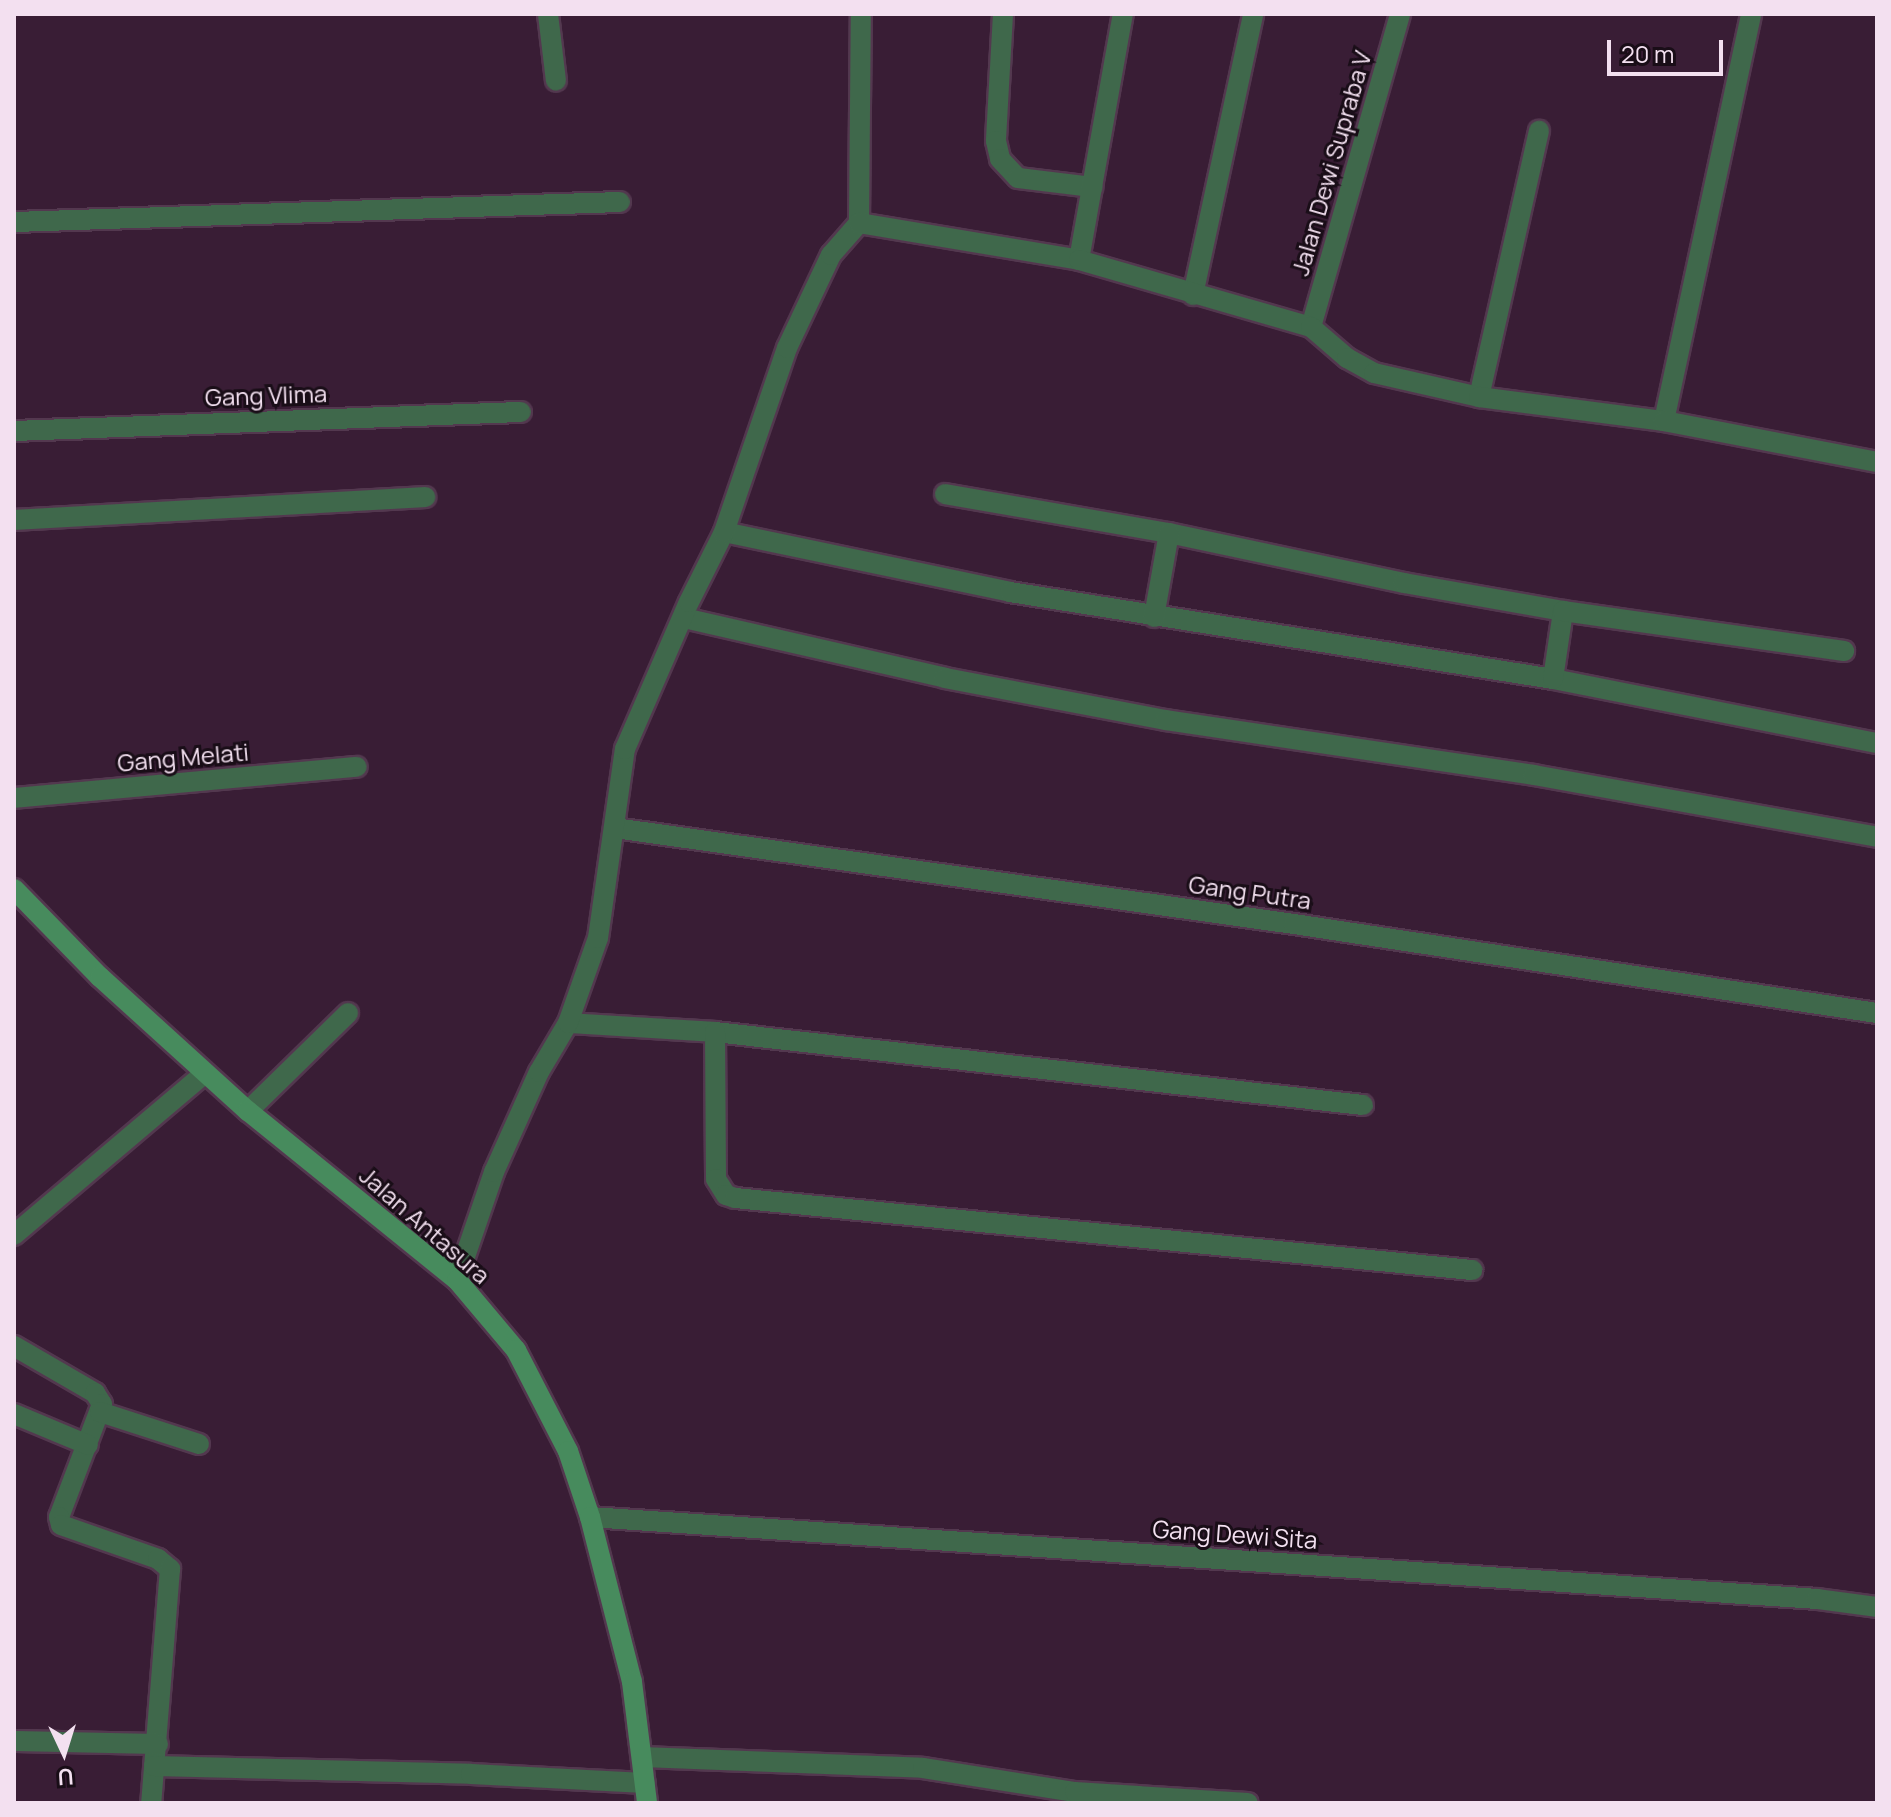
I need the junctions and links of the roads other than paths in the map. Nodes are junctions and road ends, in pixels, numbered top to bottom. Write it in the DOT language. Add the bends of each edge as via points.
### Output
graph roads {
  1 [pos="548,14"];
  2 [pos="861,14"];
  3 [pos="1003,14"];
  4 [pos="1123,14"];
  5 [pos="1253,14"];
  6 [pos="1400,14"];
  7 [pos="1751,14"];
  8 [pos="556,81"];
  9 [pos="1539,131"];
  10 [pos="1092,187"];
  11 [pos="620,202"];
  12 [pos="14,222"];
  13 [pos="859,223"];
  14 [pos="1079,260"];
  15 [pos="1193,295"];
  16 [pos="1311,327"];
  17 [pos="1479,397"];
  18 [pos="521,412"];
  19 [pos="1664,421"];
  20 [pos="14,431"];
  21 [pos="1877,462"];
  22 [pos="945,494"];
  23 [pos="425,497"];
  24 [pos="14,520"];
  25 [pos="724,532"];
  26 [pos="1169,533"];
  27 [pos="1563,611"];
  28 [pos="1154,617"];
  29 [pos="684,618"];
  30 [pos="1844,651"];
  31 [pos="1553,679"];
  32 [pos="1877,743"];
  33 [pos="357,767"];
  34 [pos="14,798"];
  35 [pos="615,828"];
  36 [pos="1877,837"];
  37 [pos="14,889"];
  38 [pos="348,1013"];
  39 [pos="1877,1013"];
  40 [pos="568,1023"];
  41 [pos="715,1032"];
  42 [pos="205,1073"];
  43 [pos="1363,1105"];
  44 [pos="248,1111"];
  45 [pos="14,1235"];
  46 [pos="1472,1270"];
  47 [pos="457,1280"];
  48 [pos="14,1346"];
  49 [pos="100,1412"];
  50 [pos="14,1414"];
  51 [pos="199,1444"];
  52 [pos="88,1445"];
  53 [pos="590,1517"];
  54 [pos="1877,1607"];
  55 [pos="14,1741"];
  56 [pos="158,1744"];
  57 [pos="642,1757"];
  58 [pos="154,1766"];
  59 [pos="646,1793"];
  60 [pos="151,1803"];
  61 [pos="1248,1803"];
  1 -- 8 [label="street"];
  2 -- 13 [label="street"];
  3 -- 10 [label="street" via="996,141 1000,159 1018,178"];
  4 -- 10 [label="street"];
  5 -- 15 [label="street"];
  6 -- 16 [label="street, Jalan Dewi Supraba V"];
  7 -- 19 [label="street"];
  9 -- 17 [label="street"];
  10 -- 14 [label="street"];
  11 -- 12 [label="street"];
  13 -- 14 [label="street"];
  13 -- 25 [label="street" via="831,255 787,348"];
  14 -- 15 [label="street"];
  15 -- 16 [label="street"];
  16 -- 17 [label="street" via="1374,373"];
  17 -- 19 [label="street"];
  18 -- 20 [label="street, Gang Vlima"];
  19 -- 21 [label="street"];
  22 -- 26 [label="street"];
  23 -- 24 [label="street"];
  25 -- 28 [label="street"];
  25 -- 29 [label="street"];
  26 -- 27 [label="street"];
  26 -- 28 [label="street"];
  27 -- 30 [label="street"];
  27 -- 31 [label="street"];
  28 -- 31 [label="street"];
  29 -- 35 [label="street" via="625,749"];
  29 -- 36 [label="street" via="945,678 1166,720 1534,775"];
  31 -- 32 [label="street"];
  33 -- 34 [label="street, Gang Melati"];
  35 -- 39 [label="street, Gang Putra"];
  35 -- 40 [label="street" via="598,938"];
  37 -- 42 [label="main road, Jalan Antasura"];
  38 -- 44 [label="street"];
  40 -- 41 [label="street"];
  40 -- 47 [label="street" via="503,1150"];
  41 -- 43 [label="street"];
  41 -- 46 [label="street" via="716,1179 726,1195 735,1198"];
  42 -- 44 [label="main road, Jalan Antasura"];
  42 -- 45 [label="street"];
  44 -- 47 [label="main road, Jalan Antasura"];
  47 -- 53 [label="main road, Jalan Antasura" via="516,1350 568,1451"];
  48 -- 49 [label="street" via="95,1393"];
  49 -- 51 [label="street"];
  49 -- 52 [label="street"];
  50 -- 52 [label="street"];
  52 -- 56 [label="street" via="59,1517 61,1525 158,1559 170,1569"];
  53 -- 54 [label="street, Gang Dewi Sita"];
  53 -- 57 [label="main road, Jalan Antasura" via="632,1682"];
  55 -- 56 [label="street"];
  56 -- 58 [label="street"];
  57 -- 59 [label="main road, Jalan Antasura"];
  57 -- 61 [label="street" via="923,1768 1075,1792"];
  58 -- 59 [label="street" via="471,1774"];
  58 -- 60 [label="street"];
}
